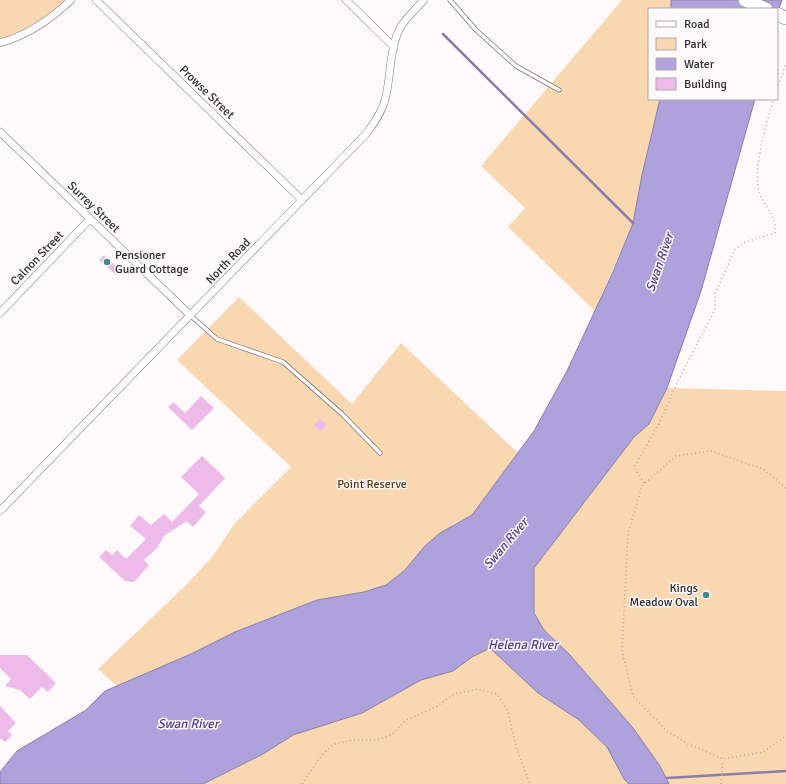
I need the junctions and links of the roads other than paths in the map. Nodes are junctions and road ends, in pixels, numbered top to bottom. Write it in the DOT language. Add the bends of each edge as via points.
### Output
graph roads {
  1 [pos="71,0"];
  2 [pos="96,0"];
  3 [pos="346,0"];
  4 [pos="424,0"];
  5 [pos="450,0"];
  6 [pos="745,0"];
  7 [pos="764,8"];
  8 [pos="0,43"];
  9 [pos="394,47"];
  10 [pos="559,90"];
  11 [pos="0,132"];
  12 [pos="302,200"];
  13 [pos="90,219"];
  14 [pos="0,313"];
  15 [pos="190,315"];
  16 [pos="380,453"];
  17 [pos="0,511"];
  1 -- 8 [label="street" via="36,28"];
  2 -- 12 [label="street, Prowse Street"];
  3 -- 9 [label="street"];
  4 -- 9 [label="street, North Road" via="405,19"];
  5 -- 10 [label="lane" via="476,30 516,66"];
  6 -- 7 [label="highway"];
  9 -- 12 [label="street, North Road" via="385,100 374,124"];
  11 -- 13 [label="street, Surrey Street"];
  12 -- 15 [label="street, North Road"];
  13 -- 14 [label="street, Calnon Street"];
  13 -- 15 [label="street, Surrey Street"];
  15 -- 16 [label="lane" via="217,339 283,362 342,414"];
  15 -- 17 [label="street, North Road"];
}
